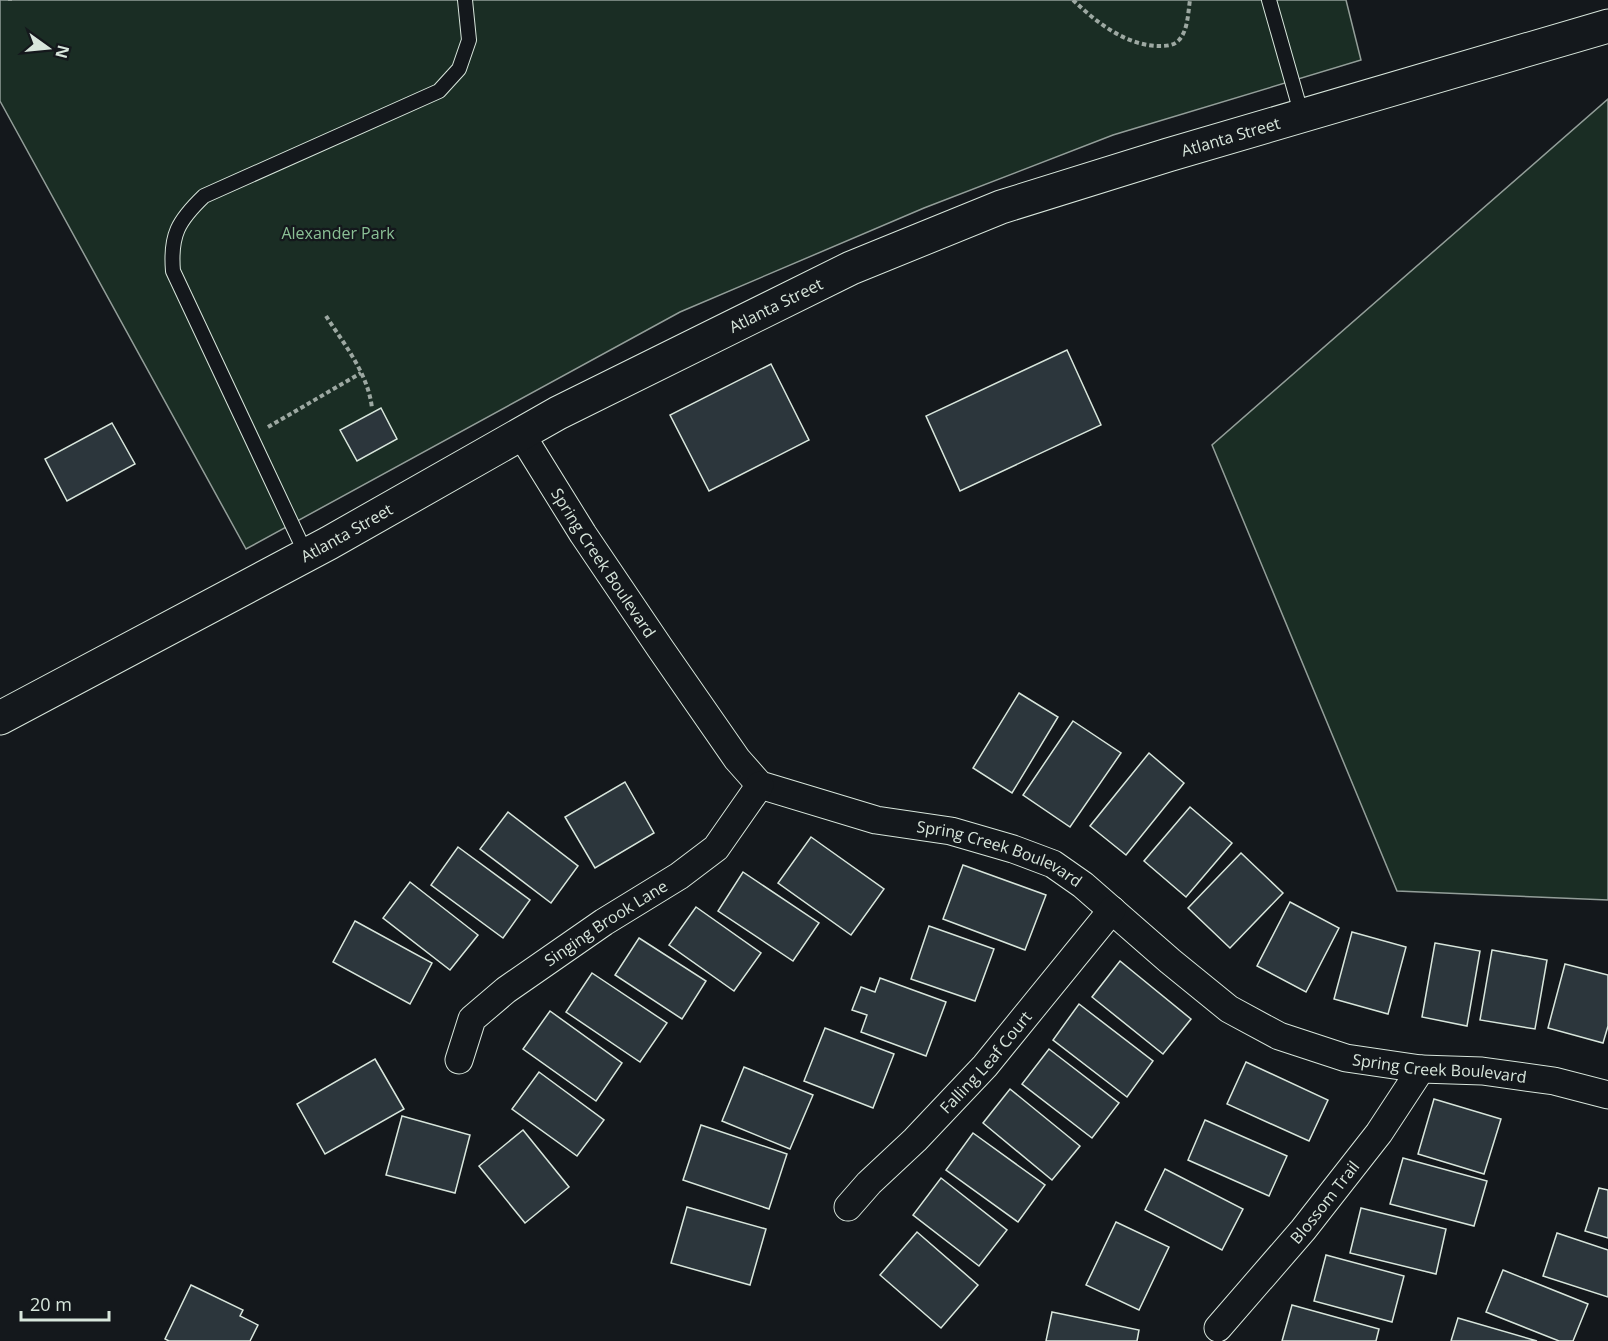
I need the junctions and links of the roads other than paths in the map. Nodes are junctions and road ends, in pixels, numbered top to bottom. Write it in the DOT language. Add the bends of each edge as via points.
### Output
graph roads {
  1 [pos="465,0"];
  2 [pos="1269,0"];
  3 [pos="1608,26"];
  4 [pos="1302,116"];
  5 [pos="521,434"];
  6 [pos="306,554"];
  7 [pos="0,718"];
  8 [pos="760,785"];
  9 [pos="1112,910"];
  10 [pos="459,1060"];
  11 [pos="1421,1069"];
  12 [pos="1608,1095"];
  13 [pos="848,1207"];
  14 [pos="1218,1328"];
  1 -- 6 [label="lane" via="469,40 459,69 439,90 204,196 175,232 171,249 173,271"];
  2 -- 4 [label="lane"];
  3 -- 4 [label="main road, Atlanta Street"];
  4 -- 5 [label="main road, Atlanta Street" via="1001,207 852,268"];
  5 -- 6 [label="main road, Atlanta Street"];
  5 -- 8 [label="street, Spring Creek Boulevard" via="660,648 737,759"];
  6 -- 7 [label="main road, Atlanta Street"];
  8 -- 9 [label="street, Spring Creek Boulevard" via="876,820 951,831 1012,849 1053,864"];
  8 -- 10 [label="street, Singing Brook Lane" via="716,848 506,990 472,1019"];
  9 -- 11 [label="street, Spring Creek Boulevard" via="1228,1009 1280,1036 1346,1058"];
  9 -- 13 [label="street, Falling Leaf Court" via="985,1066"];
  11 -- 12 [label="street, Spring Creek Boulevard" via="1482,1071 1554,1081"];
  11 -- 14 [label="street, Blossom Trail" via="1380,1133"];
}
